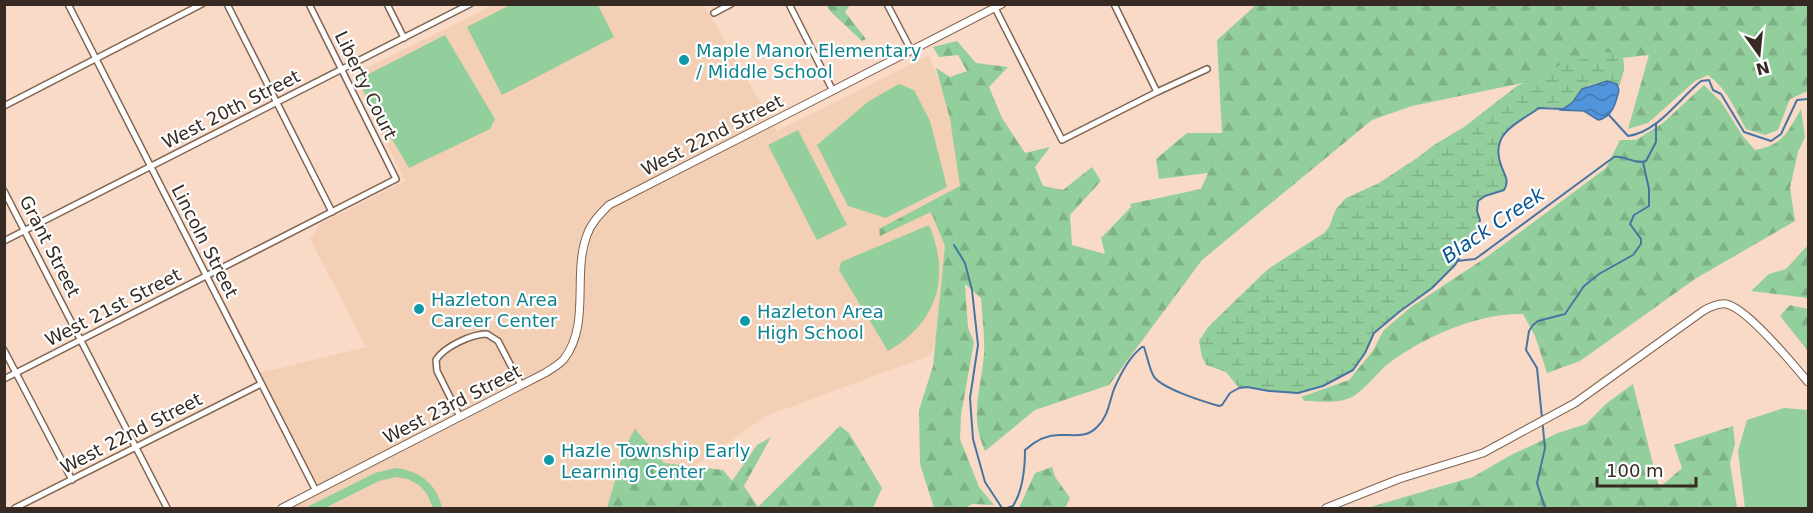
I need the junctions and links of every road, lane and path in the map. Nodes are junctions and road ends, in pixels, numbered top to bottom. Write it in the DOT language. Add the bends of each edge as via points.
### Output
graph roads {
  1 [pos="68,4"];
  2 [pos="202,4"];
  3 [pos="227,4"];
  4 [pos="309,4"];
  5 [pos="387,4"];
  6 [pos="731,4"];
  7 [pos="789,4"];
  8 [pos="887,4"];
  9 [pos="1114,4"];
  10 [pos="468,5"];
  11 [pos="996,6"];
  12 [pos="714,13"];
  13 [pos="404,38"];
  14 [pos="911,50"];
  15 [pos="96,58"];
  16 [pos="1207,69"];
  17 [pos="342,71"];
  18 [pos="833,90"];
  19 [pos="1157,92"];
  20 [pos="277,103"];
  21 [pos="4,106"];
  22 [pos="150,167"];
  23 [pos="396,179"];
  24 [pos="4,190"];
  25 [pos="332,212"];
  26 [pos="25,230"];
  27 [pos="4,241"];
  28 [pos="206,277"];
  29 [pos="580,283"];
  30 [pos="82,340"];
  31 [pos="4,350"];
  32 [pos="16,373"];
  33 [pos="4,379"];
  34 [pos="1809,382"];
  35 [pos="261,384"];
  36 [pos="521,385"];
  37 [pos="460,417"];
  38 [pos="137,448"];
  39 [pos="72,480"];
  40 [pos="316,491"];
  41 [pos="15,508"];
  42 [pos="167,508"];
  43 [pos="282,508"];
  44 [pos="1326,508"];
  1 -- 15 [label="street, Lincoln Street"];
  2 -- 15 [label="street"];
  3 -- 20 [label="street"];
  4 -- 17 [label="street, Liberty Court"];
  5 -- 13 [label="street"];
  6 -- 12 [label="street"];
  7 -- 18 [label="street"];
  8 -- 14 [label="street"];
  9 -- 19 [label="street"];
  10 -- 13 [label="street, West 20th Street"];
  11 -- 14 [label="street, West 22nd Street"];
  11 -- 19 [label="street" via="1062,140"];
  13 -- 17 [label="street, West 20th Street"];
  14 -- 18 [label="street, West 22nd Street"];
  15 -- 21 [label="street"];
  15 -- 22 [label="street, Lincoln Street"];
  16 -- 19 [label="street"];
  17 -- 20 [label="street, West 20th Street"];
  17 -- 23 [label="street, Liberty Court"];
  18 -- 29 [label="street, West 22nd Street" via="609,205 587,235"];
  20 -- 22 [label="street, West 20th Street"];
  20 -- 25 [label="street"];
  22 -- 26 [label="street, West 20th Street"];
  22 -- 28 [label="street, Lincoln Street"];
  23 -- 25 [label="street, West 21st Street"];
  24 -- 26 [label="street, Grant Street"];
  25 -- 28 [label="street, West 21st Street"];
  26 -- 27 [label="street, West 20th Street"];
  26 -- 30 [label="street, Grant Street"];
  28 -- 30 [label="street, West 21st Street"];
  28 -- 35 [label="street, Lincoln Street"];
  29 -- 36 [label="street, West 23rd Street" via="572,345 563,360"];
  30 -- 32 [label="street, West 21st Street"];
  30 -- 38 [label="street, Grant Street"];
  31 -- 32 [label="street"];
  32 -- 33 [label="street, West 21st Street"];
  32 -- 39 [label="street"];
  34 -- 44 [label="street" via="1752,320 1736,308 1719,304 1703,311 1575,403 1483,453 1399,479"];
  35 -- 38 [label="street, West 22nd Street"];
  35 -- 40 [label="street, Lincoln Street"];
  36 -- 37 [label="street, West 23rd Street"];
  36 -- 37 [label="street" via="498,340 487,334 448,349 436,360 437,371"];
  37 -- 40 [label="street, West 23rd Street"];
  38 -- 39 [label="street, West 22nd Street"];
  38 -- 42 [label="street, Grant Street"];
  39 -- 41 [label="street, West 22nd Street"];
  40 -- 43 [label="street, West 23rd Street"];
}
